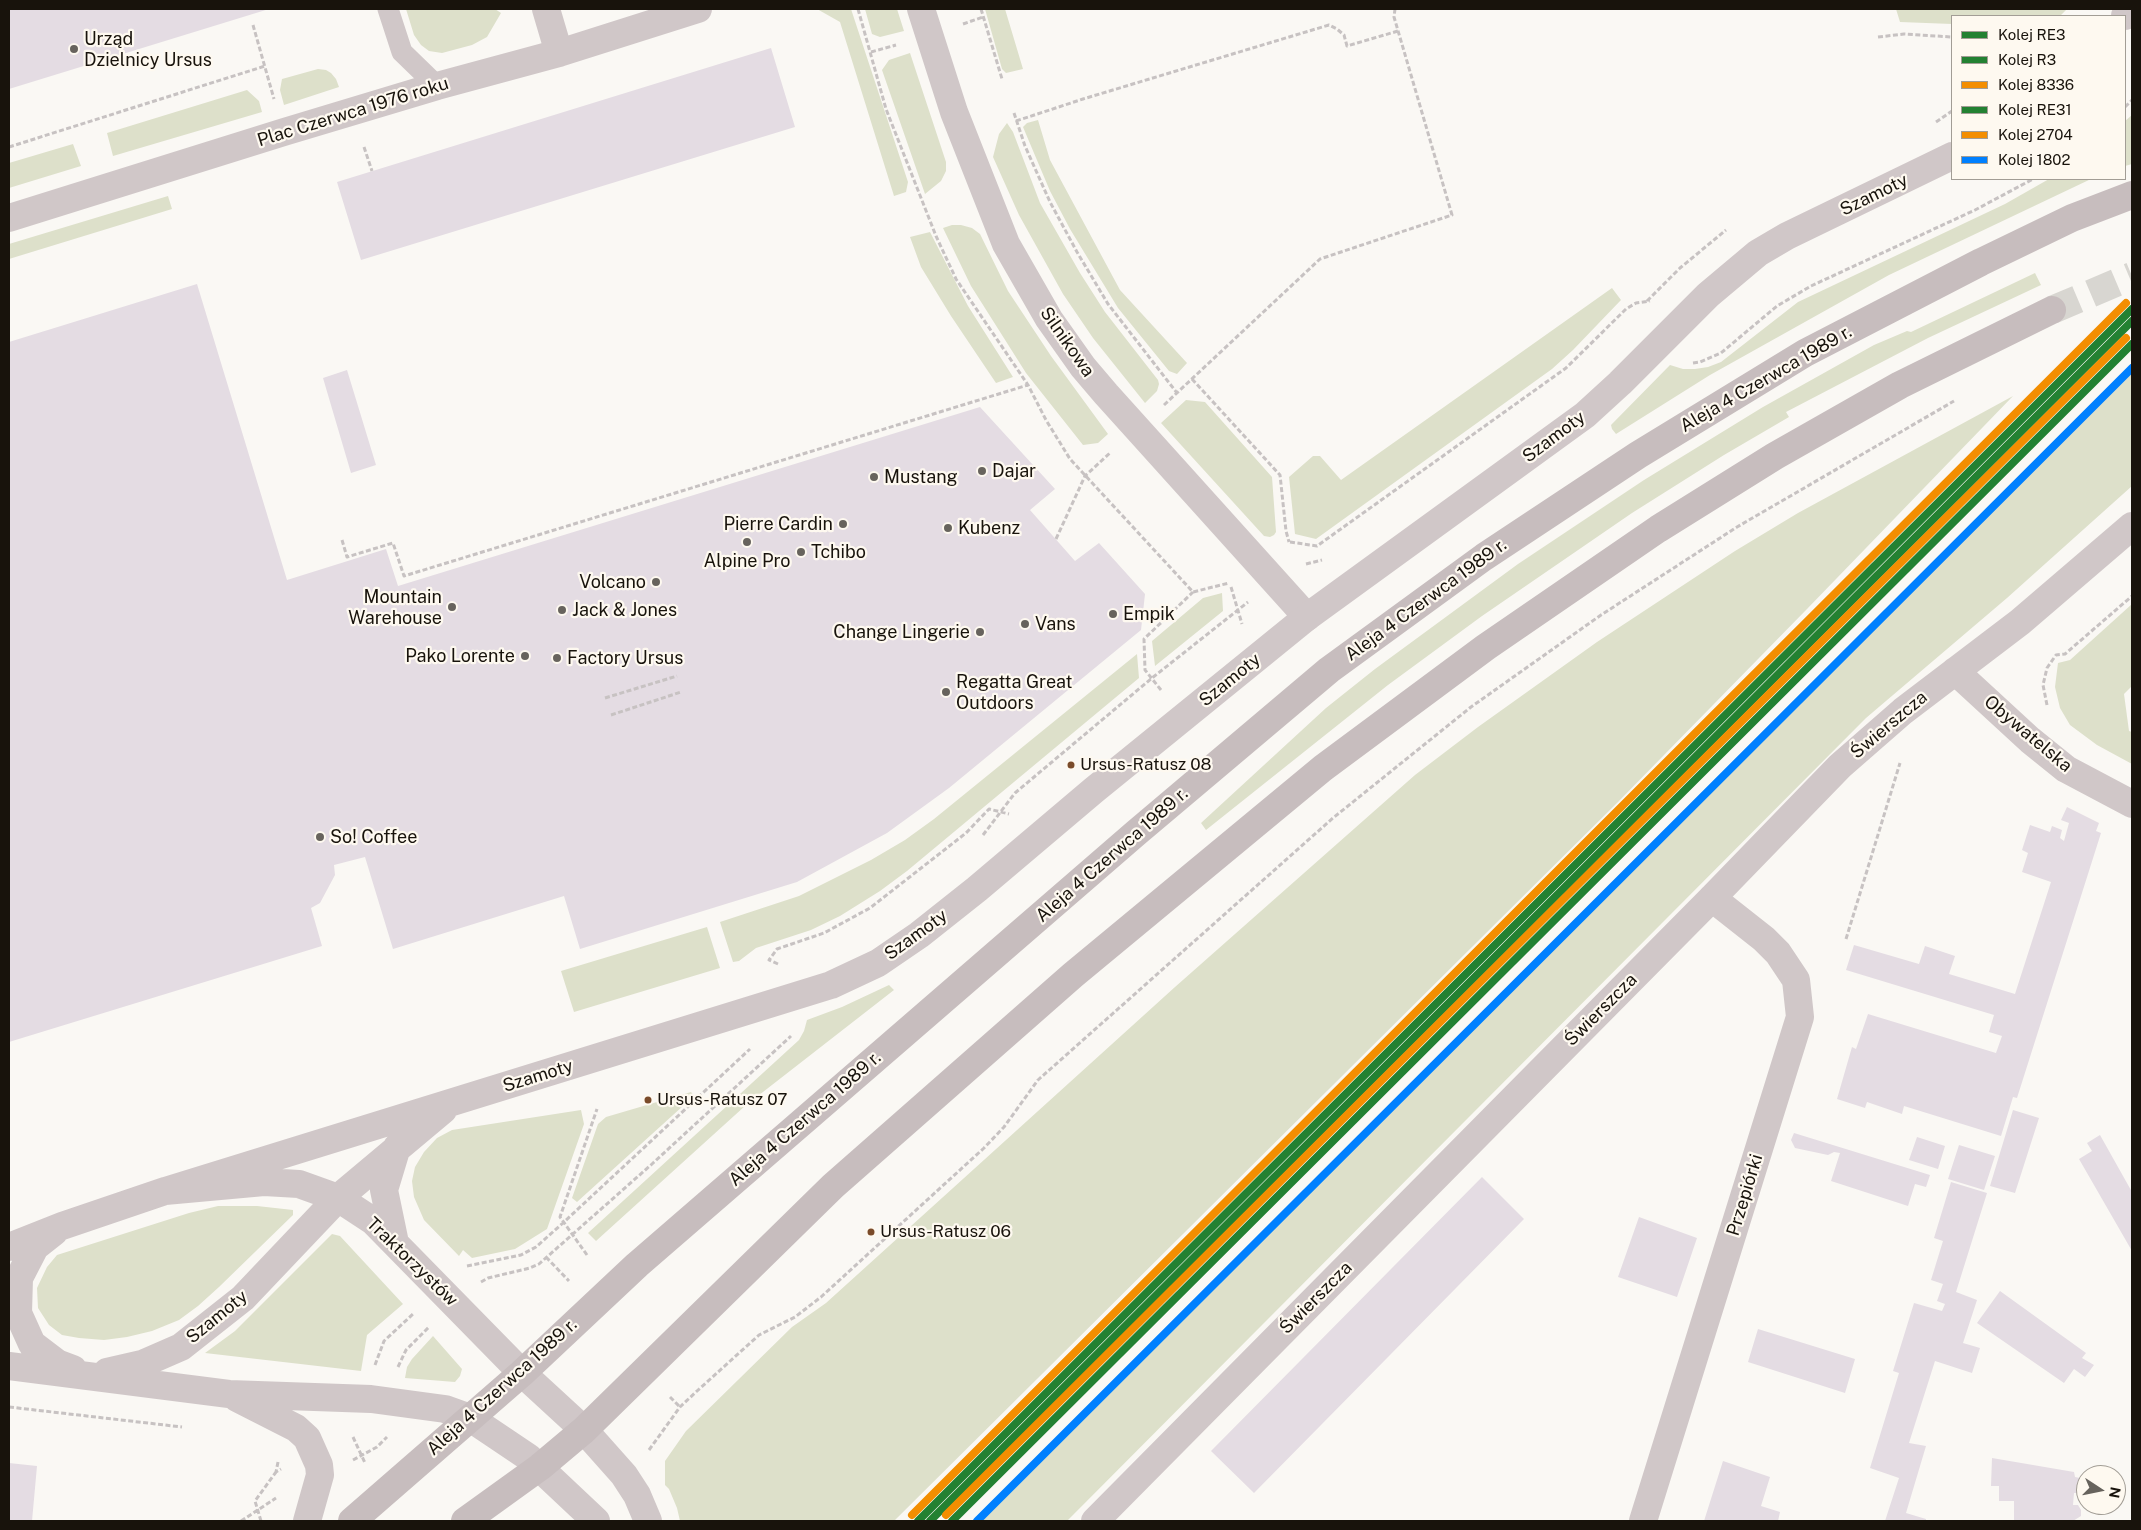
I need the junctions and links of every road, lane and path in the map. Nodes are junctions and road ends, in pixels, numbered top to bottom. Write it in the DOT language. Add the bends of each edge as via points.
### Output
graph roads {
  1 [pos="388,9"];
  2 [pos="546,9"];
  3 [pos="698,9"];
  4 [pos="858,9"];
  5 [pos="921,9"];
  6 [pos="981,9"];
  7 [pos="1396,9"];
  8 [pos="983,18"];
  9 [pos="253,25"];
  10 [pos="958,26"];
  11 [pos="1398,31"];
  12 [pos="1878,36"];
  13 [pos="1951,37"];
  14 [pos="897,44"];
  15 [pos="870,52"];
  16 [pos="559,53"];
  17 [pos="265,66"];
  18 [pos="1002,79"];
  19 [pos="438,86"];
  20 [pos="276,108"];
  21 [pos="1014,113"];
  22 [pos="1016,121"];
  23 [pos="9,147"];
  24 [pos="364,147"];
  25 [pos="1951,156"];
  26 [pos="372,171"];
  27 [pos="2031,180"];
  28 [pos="2132,195"];
  29 [pos="9,218"];
  30 [pos="1652,302"];
  31 [pos="2052,310"];
  32 [pos="1689,363"];
  33 [pos="1192,379"];
  34 [pos="1028,385"];
  35 [pos="1177,393"];
  36 [pos="1959,398"];
  37 [pos="1162,406"];
  38 [pos="1118,446"];
  39 [pos="1085,476"];
  40 [pos="2132,526"];
  41 [pos="1056,539"];
  42 [pos="342,540"];
  43 [pos="1290,542"];
  44 [pos="1283,546"];
  45 [pos="1236,580"];
  46 [pos="1230,583"];
  47 [pos="1193,592"];
  48 [pos="2132,596"];
  49 [pos="1250,601"];
  50 [pos="1236,611"];
  51 [pos="1307,617"];
  52 [pos="1243,626"];
  53 [pos="1955,671"];
  54 [pos="677,676"];
  55 [pos="1152,678"];
  56 [pos="681,692"];
  57 [pos="1163,693"];
  58 [pos="605,698"];
  59 [pos="2048,709"];
  60 [pos="610,715"];
  61 [pos="1901,759"];
  62 [pos="2132,804"];
  63 [pos="1001,812"];
  64 [pos="1011,814"];
  65 [pos="981,836"];
  66 [pos="1712,898"];
  67 [pos="1846,940"];
  68 [pos="780,966"];
  69 [pos="794,1030"];
  70 [pos="754,1046"];
  71 [pos="454,1101"];
  72 [pos="597,1109"];
  73 [pos="397,1147"];
  74 [pos="165,1191"];
  75 [pos="338,1198"];
  76 [pos="564,1222"];
  77 [pos="62,1226"];
  78 [pos="573,1234"];
  79 [pos="395,1243"];
  80 [pos="9,1246"];
  81 [pos="587,1255"];
  82 [pos="546,1257"];
  83 [pos="464,1266"];
  84 [pos="564,1276"];
  85 [pos="482,1280"];
  86 [pos="414,1313"];
  87 [pos="430,1327"];
  88 [pos="9,1366"];
  89 [pos="374,1368"];
  90 [pos="396,1373"];
  91 [pos="522,1373"];
  92 [pos="91,1376"];
  93 [pos="666,1393"];
  94 [pos="229,1394"];
  95 [pos="9,1407"];
  96 [pos="680,1407"];
  97 [pos="470,1418"];
  98 [pos="186,1427"];
  99 [pos="389,1429"];
  100 [pos="584,1430"];
  101 [pos="353,1436"];
  102 [pos="648,1451"];
  103 [pos="361,1456"];
  104 [pos="278,1457"];
  105 [pos="352,1460"];
  106 [pos="540,1467"];
  107 [pos="284,1468"];
  108 [pos="368,1468"];
  109 [pos="276,1472"];
  110 [pos="280,1496"];
  111 [pos="258,1511"];
  112 [pos="241,1521"];
  113 [pos="261,1521"];
  114 [pos="308,1521"];
  115 [pos="352,1521"];
  116 [pos="465,1521"];
  117 [pos="596,1521"];
  118 [pos="648,1521"];
  119 [pos="1095,1521"];
  120 [pos="1643,1521"];
  1 -- 19 [label="lane" via="402,52"];
  2 -- 16 [label="street"];
  3 -- 16 [label="street, Plac Czerwca 1976 roku"];
  4 -- 15 [label="path"];
  5 -- 51 [label="street, Silnikowa" via="954,112 1006,244 1049,319 1106,394"];
  6 -- 8 [label="path"];
  7 -- 11 [label="path" via="1394,17"];
  8 -- 10 [label="path"];
  8 -- 18 [label="path"];
  9 -- 17 [label="path"];
  11 -- 22 [label="path" via="1347,46 1344,35 1329,25"];
  11 -- 33 [label="path" via="1452,215 1320,259"];
  12 -- 13 [label="path"];
  14 -- 15 [label="path"];
  15 -- 34 [label="path" via="889,118 917,192 956,278"];
  16 -- 19 [label="street, Plac Czerwca 1976 roku"];
  17 -- 20 [label="path"];
  17 -- 23 [label="path"];
  19 -- 29 [label="street, Plac Czerwca 1976 roku"];
  21 -- 22 [label="path"];
  22 -- 35 [label="path" via="1050,202 1077,252 1108,304"];
  24 -- 26 [label="path"];
  25 -- 51 [label="street, Szamoty" via="1758,253 1708,296 1585,415"];
  27 -- 32 [label="path" via="1975,210 1811,286 1777,306 1721,353"];
  28 -- 91 [label="main road, Aleja 4 Czerwca 1989 r." via="2072,218 1805,353 1638,455 1468,568 1329,670 1136,833 625,1276"];
  30 -- 43 [label="path" via="1636,303 1626,309 1566,368 1317,546"];
  31 -- 100 [label="main road" via="1900,385 1658,529 1486,647 1323,768 1073,975 833,1186"];
  33 -- 35 [label="path"];
  33 -- 43 [label="path" via="1280,475"];
  34 -- 39 [label="path" via="1070,459"];
  34 -- 42 [label="path" via="404,576 393,543 347,557"];
  35 -- 37 [label="path"];
  36 -- 96 [label="path" via="1737,527 1602,615 1471,708 1333,818 1038,1080 1004,1127 984,1148 821,1297 795,1317 759,1335"];
  38 -- 39 [label="path"];
  39 -- 41 [label="path"];
  39 -- 47 [label="path"];
  40 -- 53 [label="street, Świerszcza" via="2020,622"];
  43 -- 44 [label="path"];
  45 -- 46 [label="path"];
  46 -- 47 [label="path"];
  46 -- 50 [label="path"];
  47 -- 55 [label="path" via="1144,639 1145,670"];
  48 -- 59 [label="path" via="2065,654 2056,655 2047,668 2043,685"];
  49 -- 50 [label="path"];
  50 -- 52 [label="path"];
  50 -- 55 [label="path"];
  51 -- 71 [label="street, Szamoty" via="927,929 878,963 831,985"];
  53 -- 62 [label="street, Obywatelska" via="2066,769"];
  53 -- 66 [label="street, Świerszcza" via="1902,711 1840,766"];
  54 -- 58 [label="path"];
  55 -- 57 [label="path"];
  55 -- 63 [label="path" via="1016,793"];
  56 -- 60 [label="path"];
  61 -- 67 [label="path"];
  63 -- 64 [label="path"];
  63 -- 65 [label="path"];
  63 -- 68 [label="path" via="989,809 966,833 870,908 824,933 777,949 769,960"];
  66 -- 119 [label="street, Świerszcza"];
  66 -- 120 [label="street, Przepiórki" via="1778,953 1796,980 1800,1017"];
  69 -- 78 [label="path" via="784,1044"];
  70 -- 76 [label="path"];
  71 -- 73 [label="street, Szamoty"];
  71 -- 74 [label="street, Szamoty"];
  72 -- 76 [label="path" via="560,1217"];
  73 -- 75 [label="street, Szamoty"];
  73 -- 79 [label="street" via="384,1190"];
  74 -- 75 [label="street, Traktorzystów" via="264,1182 299,1184"];
  74 -- 77 [label="street, Traktorzystów"];
  75 -- 79 [label="street, Traktorzystów" via="372,1221"];
  75 -- 92 [label="street, Szamoty" via="243,1298 181,1347 142,1364"];
  76 -- 78 [label="path"];
  76 -- 83 [label="path" via="521,1255"];
  77 -- 80 [label="street, Traktorzystów"];
  77 -- 92 [label="street, Traktorzystów" via="34,1247 19,1278 18,1313 32,1344 57,1363"];
  78 -- 81 [label="path"];
  78 -- 82 [label="path"];
  79 -- 91 [label="street, Traktorzystów"];
  82 -- 84 [label="path"];
  82 -- 85 [label="path" via="530,1268"];
  86 -- 89 [label="path" via="384,1340"];
  87 -- 90 [label="path" via="406,1350"];
  88 -- 92 [label="street, Traktorzystów"];
  91 -- 97 [label="main road, Aleja 4 Czerwca 1989 r."];
  91 -- 100 [label="street, Traktorzystów"];
  92 -- 94 [label="street, Traktorzystów"];
  93 -- 96 [label="path"];
  94 -- 97 [label="street, Traktorzystów" via="371,1399 445,1408"];
  94 -- 114 [label="street" via="296,1428 307,1438 320,1475"];
  95 -- 98 [label="path"];
  96 -- 102 [label="path"];
  97 -- 106 [label="street, Traktorzystów"];
  97 -- 115 [label="main road, Aleja 4 Czerwca 1989 r."];
  99 -- 103 [label="path" via="386,1440"];
  100 -- 106 [label="main road"];
  100 -- 118 [label="street, Traktorzystów" via="624,1476 637,1495"];
  101 -- 103 [label="path"];
  103 -- 105 [label="path"];
  103 -- 108 [label="path"];
  104 -- 109 [label="path"];
  106 -- 116 [label="main road"];
  106 -- 117 [label="street, Traktorzystów"];
  107 -- 109 [label="path"];
  109 -- 111 [label="path" via="254,1502"];
  110 -- 111 [label="path"];
  111 -- 112 [label="path"];
  111 -- 113 [label="path"];
}
